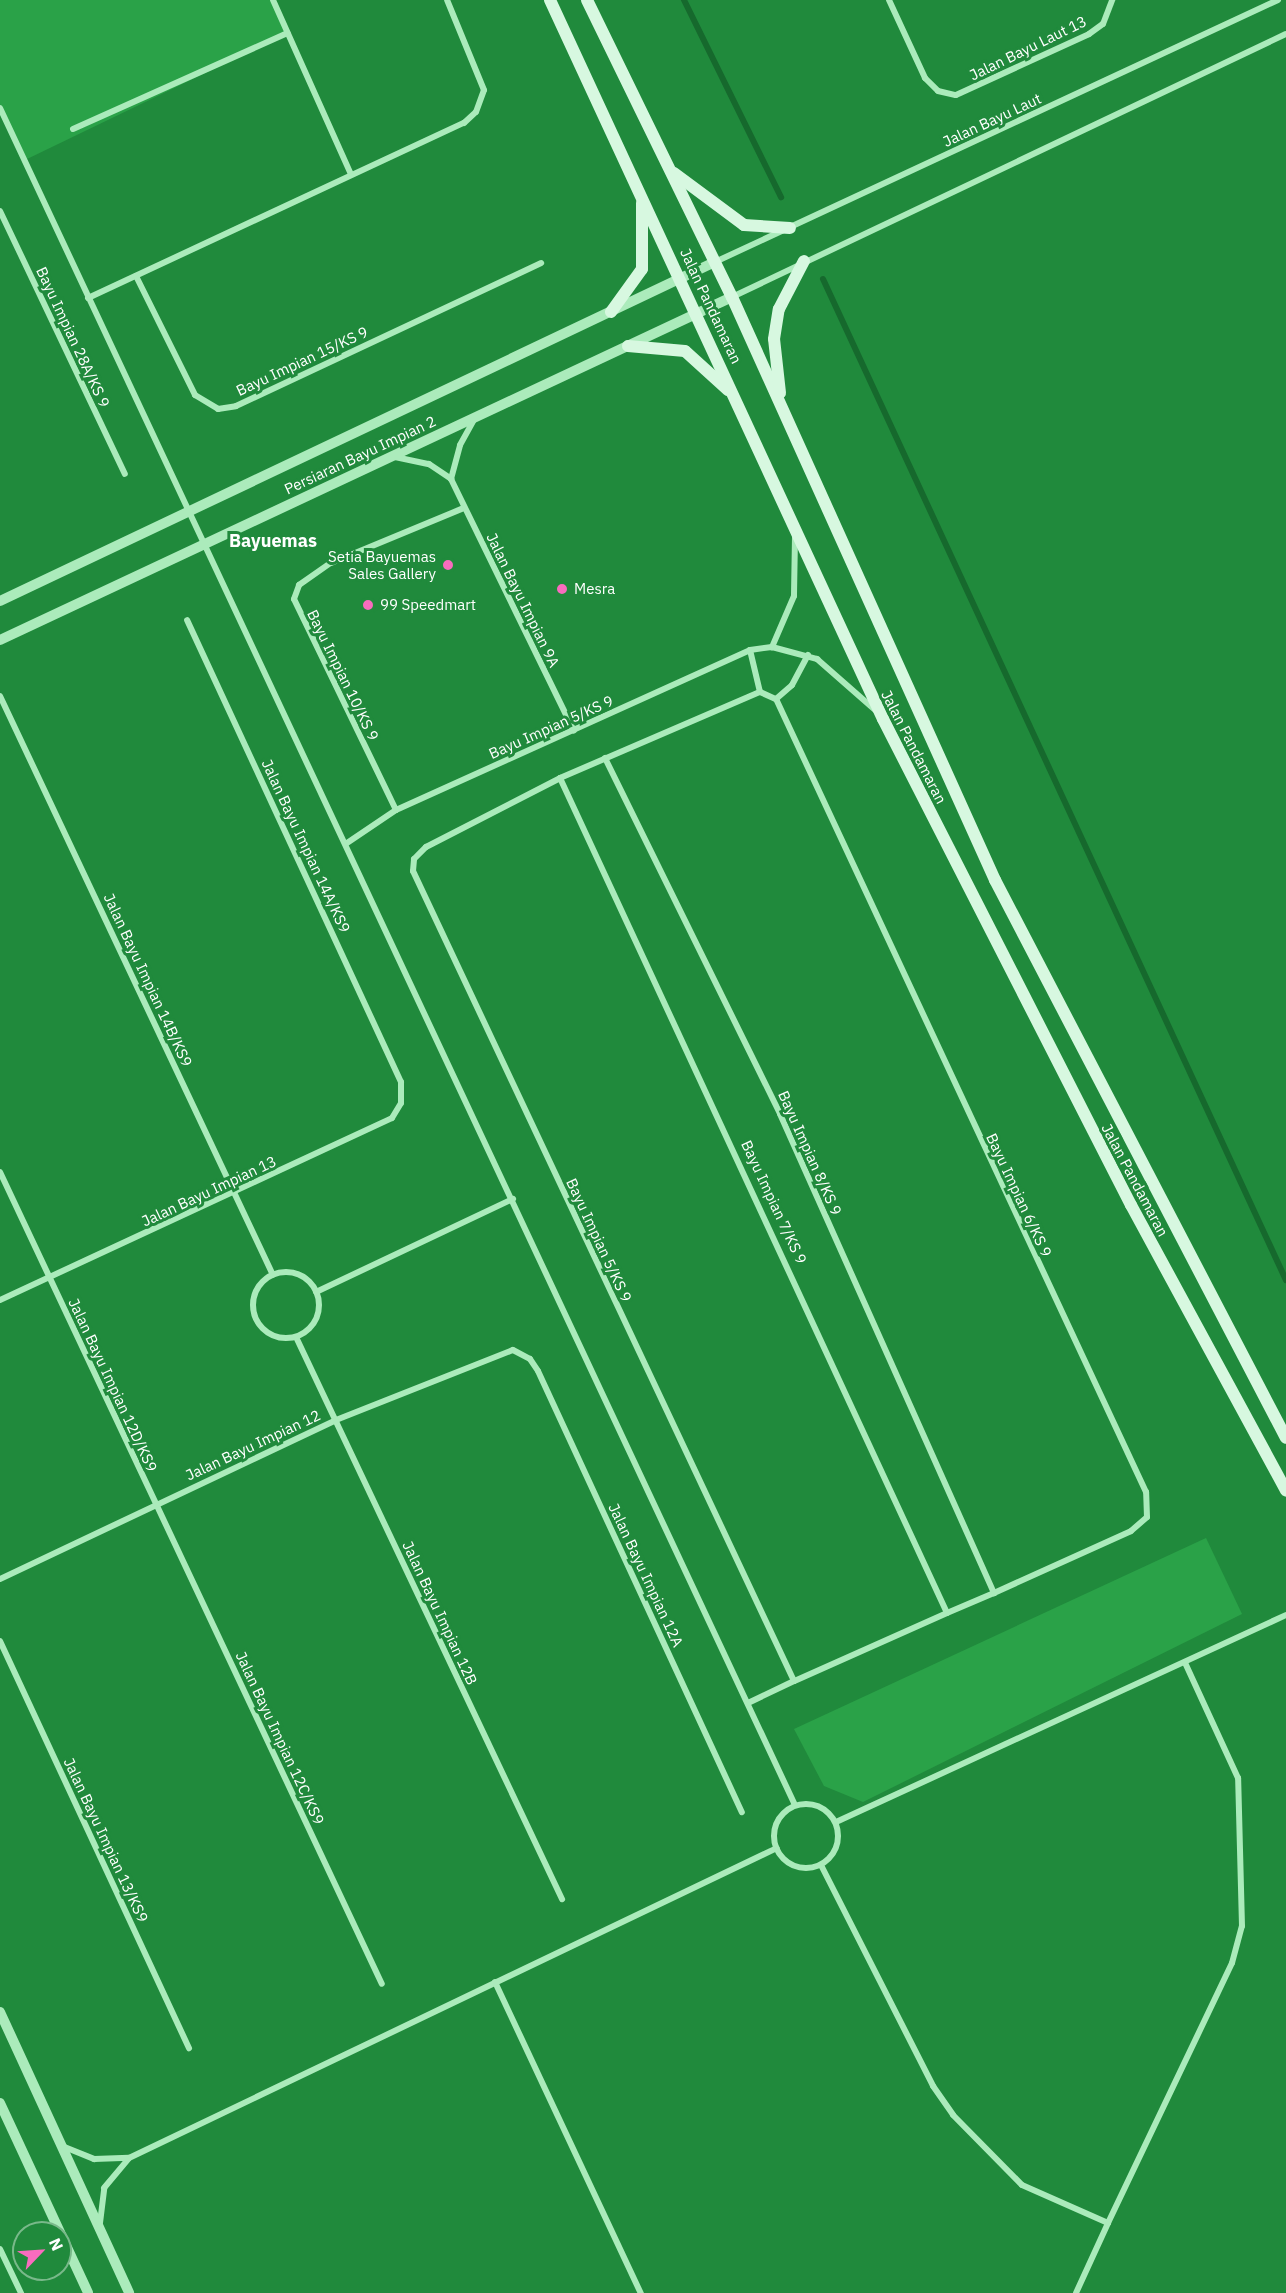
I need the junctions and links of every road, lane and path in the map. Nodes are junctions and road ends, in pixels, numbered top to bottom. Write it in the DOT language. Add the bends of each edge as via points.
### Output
graph roads {
  1 [pos="273,0"];
  2 [pos="447,0"];
  3 [pos="550,0"];
  4 [pos="587,0"];
  5 [pos="889,0"];
  6 [pos="1112,0"];
  7 [pos="1278,0"];
  8 [pos="288,33"];
  9 [pos="1286,34"];
  10 [pos="0,108"];
  11 [pos="73,129"];
  12 [pos="671,171"];
  13 [pos="351,174"];
  14 [pos="641,193"];
  15 [pos="0,211"];
  16 [pos="790,228"];
  17 [pos="804,261"];
  18 [pos="716,262"];
  19 [pos="541,263"];
  20 [pos="136,276"];
  21 [pos="682,278"];
  22 [pos="732,297"];
  23 [pos="88,298"];
  24 [pos="611,312"];
  25 [pos="698,313"];
  26 [pos="628,346"];
  27 [pos="740,405"];
  28 [pos="782,407"];
  29 [pos="475,418"];
  30 [pos="392,457"];
  31 [pos="125,474"];
  32 [pos="451,479"];
  33 [pos="464,508"];
  34 [pos="191,510"];
  35 [pos="795,528"];
  36 [pos="207,543"];
  37 [pos="0,601"];
  38 [pos="187,620"];
  39 [pos="0,640"];
  40 [pos="772,647"];
  41 [pos="750,650"];
  42 [pos="808,655"];
  43 [pos="760,692"];
  44 [pos="0,696"];
  45 [pos="776,699"];
  46 [pos="883,719"];
  47 [pos="574,731"];
  48 [pos="605,758"];
  49 [pos="560,778"];
  50 [pos="396,810"];
  51 [pos="347,843"];
  52 [pos="401,1082"];
  53 [pos="0,1172"];
  54 [pos="234,1194"];
  55 [pos="513,1199"];
  56 [pos="273,1275"];
  57 [pos="50,1278"];
  58 [pos="316,1292"];
  59 [pos="0,1300"];
  60 [pos="296,1337"];
  61 [pos="521,1354"];
  62 [pos="336,1420"];
  63 [pos="1286,1438"];
  64 [pos="1286,1491"];
  65 [pos="154,1504"];
  66 [pos="0,1579"];
  67 [pos="994,1593"];
  68 [pos="947,1613"];
  69 [pos="1286,1615"];
  70 [pos="0,1641"];
  71 [pos="1185,1663"];
  72 [pos="794,1681"];
  73 [pos="747,1703"];
  74 [pos="795,1805"];
  75 [pos="742,1812"];
  76 [pos="836,1822"];
  77 [pos="777,1848"];
  78 [pos="821,1865"];
  79 [pos="562,1899"];
  80 [pos="495,1982"];
  81 [pos="382,1984"];
  82 [pos="0,2012"];
  83 [pos="189,2048"];
  84 [pos="0,2103"];
  85 [pos="61,2145"];
  86 [pos="129,2158"];
  87 [pos="1108,2223"];
  88 [pos="99,2230"];
  89 [pos="0,2249"];
  90 [pos="21,2293"];
  91 [pos="88,2293"];
  92 [pos="129,2293"];
  93 [pos="641,2293"];
  94 [pos="1076,2293"];
  1 -- 8 [label="street"];
  2 -- 13 [label="street" via="481,73 482,101 464,123"];
  3 -- 14 [label="main road, Jalan Pandamaran"];
  4 -- 12 [label="main road, Jalan Pandamaran"];
  5 -- 6 [label="street, Jalan Bayu Laut 13" via="925,78 938,91 965,92 1089,34 1103,24"];
  7 -- 16 [label="street, Jalan Bayu Laut"];
  8 -- 11 [label="street"];
  8 -- 13 [label="street"];
  9 -- 17 [label="street"];
  10 -- 23 [label="street"];
  12 -- 16 [label="main road" via="744,225"];
  12 -- 18 [label="main road, Jalan Pandamaran"];
  13 -- 20 [label="street"];
  14 -- 21 [label="main road, Jalan Pandamaran"];
  14 -- 24 [label="main road" via="642,269"];
  15 -- 31 [label="street, Bayu Impian 28A/KS 9"];
  16 -- 18 [label="street, Jalan Bayu Laut"];
  17 -- 22 [label="street"];
  17 -- 28 [label="main road" via="788,284 774,339"];
  18 -- 21 [label="street, Persiaran Bayu Impian 2"];
  18 -- 22 [label="main road, Jalan Pandamaran"];
  19 -- 20 [label="street, Bayu Impian 15/KS 9" via="236,406 218,409 195,395"];
  20 -- 23 [label="street"];
  21 -- 24 [label="street, Persiaran Bayu Impian 2"];
  21 -- 25 [label="main road, Jalan Pandamaran"];
  22 -- 25 [label="street, Persiaran Bayu Impian 2"];
  22 -- 28 [label="main road, Jalan Pandamaran"];
  23 -- 34 [label="street"];
  24 -- 34 [label="street, Persiaran Bayu Impian 2"];
  25 -- 26 [label="street, Persiaran Bayu Impian 2"];
  25 -- 27 [label="main road, Jalan Pandamaran"];
  26 -- 27 [label="main road" via="685,351 710,368"];
  26 -- 29 [label="street, Persiaran Bayu Impian 2"];
  27 -- 35 [label="main road, Jalan Pandamaran"];
  28 -- 63 [label="main road, Jalan Pandamaran" via="995,880"];
  29 -- 30 [label="street, Persiaran Bayu Impian 2"];
  29 -- 32 [label="street" via="460,445"];
  30 -- 32 [label="street" via="429,464"];
  30 -- 36 [label="street, Persiaran Bayu Impian 2"];
  32 -- 33 [label="street, Jalan Bayu Impian 9A"];
  33 -- 47 [label="street, Jalan Bayu Impian 9A"];
  33 -- 50 [label="street, Bayu Impian 10/KS 9" via="331,563 299,585 294,599"];
  34 -- 36 [label="street"];
  34 -- 37 [label="street, Persiaran Bayu Impian 2"];
  35 -- 40 [label="street" via="794,596"];
  35 -- 46 [label="main road, Jalan Pandamaran"];
  36 -- 39 [label="street, Persiaran Bayu Impian 2"];
  36 -- 51 [label="street"];
  38 -- 52 [label="street, Jalan Bayu Impian 14A/KS9"];
  40 -- 41 [label="street, Bayu Impian 5/KS 9"];
  40 -- 42 [label="street"];
  41 -- 43 [label="street"];
  41 -- 47 [label="street, Bayu Impian 5/KS 9"];
  42 -- 45 [label="street" via="792,685"];
  42 -- 46 [label="street" via="840,676"];
  43 -- 45 [label="street"];
  43 -- 48 [label="street"];
  44 -- 54 [label="street, Jalan Bayu Impian 14B/KS9"];
  45 -- 67 [label="street, Bayu Impian 6/KS 9" via="1146,1492 1146,1517 1131,1532"];
  46 -- 64 [label="main road, Jalan Pandamaran" via="1131,1205"];
  47 -- 50 [label="street, Bayu Impian 5/KS 9"];
  48 -- 49 [label="street"];
  48 -- 67 [label="street, Bayu Impian 8/KS 9" via="780,1114"];
  49 -- 68 [label="street, Bayu Impian 7/KS 9"];
  49 -- 72 [label="street, Bayu Impian 5/KS 9" via="426,847 414,859 416,884"];
  50 -- 51 [label="street, Bayu Impian 5/KS 9"];
  51 -- 55 [label="street"];
  52 -- 54 [label="street, Jalan Bayu Impian 13" via="401,1103 392,1118"];
  53 -- 57 [label="street, Jalan Bayu Impian 12D/KS9"];
  54 -- 56 [label="street, Jalan Bayu Impian 14B/KS9"];
  54 -- 57 [label="street, Jalan Bayu Impian 13"];
  55 -- 58 [label="street"];
  55 -- 73 [label="street"];
  56 -- 58 [label="street" via="294,1274"];
  56 -- 60 [label="street" via="255,1292 255,1317 272,1335"];
  57 -- 59 [label="street, Jalan Bayu Impian 13"];
  57 -- 65 [label="street, Jalan Bayu Impian 12D/KS9"];
  58 -- 60 [label="street" via="316,1319"];
  60 -- 62 [label="street, Jalan Bayu Impian 12B"];
  61 -- 62 [label="street, Jalan Bayu Impian 12" via="502,1352"];
  61 -- 75 [label="street, Jalan Bayu Impian 12A" via="538,1371"];
  62 -- 65 [label="street, Jalan Bayu Impian 12"];
  62 -- 79 [label="street, Jalan Bayu Impian 12B"];
  65 -- 66 [label="street, Jalan Bayu Impian 12"];
  65 -- 81 [label="street, Jalan Bayu Impian 12C/KS9"];
  67 -- 68 [label="street, Bayu Impian 6/KS 9"];
  68 -- 72 [label="street"];
  69 -- 71 [label="street"];
  70 -- 83 [label="street, Jalan Bayu Impian 13/KS9"];
  71 -- 76 [label="street"];
  71 -- 87 [label="street" via="1240,1788 1242,1926 1232,1963"];
  72 -- 73 [label="street"];
  73 -- 74 [label="street"];
  74 -- 76 [label="street" via="823,1808"];
  74 -- 77 [label="street" via="779,1818"];
  76 -- 78 [label="street" via="835,1851"];
  77 -- 78 [label="street" via="790,1864"];
  77 -- 80 [label="street"];
  78 -- 87 [label="street" via="933,2086 953,2115 1022,2185"];
  80 -- 86 [label="street"];
  80 -- 93 [label="street"];
  82 -- 85 [label="street"];
  84 -- 91 [label="street"];
  85 -- 86 [label="street" via="94,2159"];
  85 -- 88 [label="street"];
  86 -- 88 [label="street" via="104,2188"];
  87 -- 94 [label="street"];
  88 -- 92 [label="street"];
  89 -- 90 [label="street"];
}
